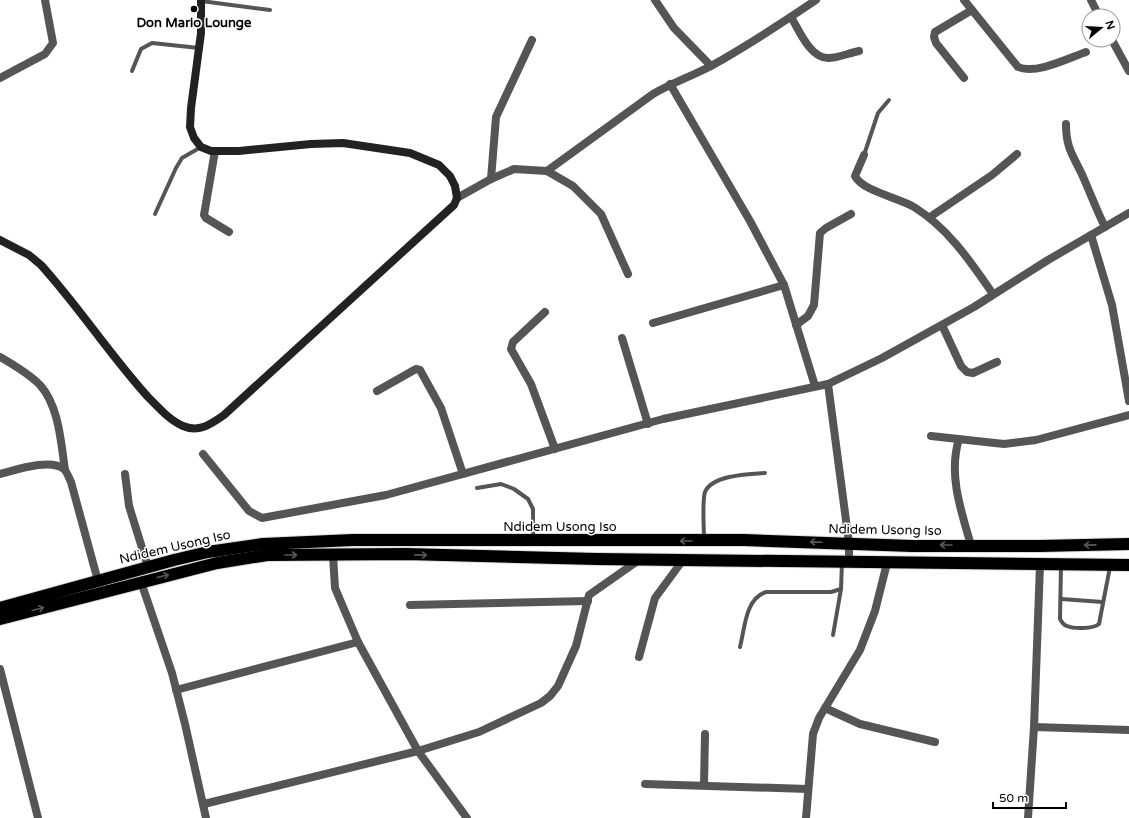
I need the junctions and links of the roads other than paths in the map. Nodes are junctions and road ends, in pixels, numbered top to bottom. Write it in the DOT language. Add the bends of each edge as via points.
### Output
graph roads {
  1 [pos="45,0"];
  2 [pos="201,0"];
  3 [pos="655,0"];
  4 [pos="816,0"];
  5 [pos="964,0"];
  6 [pos="270,10"];
  7 [pos="972,10"];
  8 [pos="791,17"];
  9 [pos="532,40"];
  10 [pos="199,48"];
  11 [pos="1116,48"];
  12 [pos="859,51"];
  13 [pos="1086,52"];
  14 [pos="711,66"];
  15 [pos="132,71"];
  16 [pos="1129,71"];
  17 [pos="0,78"];
  18 [pos="964,78"];
  19 [pos="670,84"];
  20 [pos="889,100"];
  21 [pos="1066,124"];
  22 [pos="201,147"];
  23 [pos="215,151"];
  24 [pos="1017,154"];
  25 [pos="864,155"];
  26 [pos="547,171"];
  27 [pos="491,178"];
  28 [pos="457,198"];
  29 [pos="1129,213"];
  30 [pos="155,214"];
  31 [pos="851,214"];
  32 [pos="930,217"];
  33 [pos="1105,227"];
  34 [pos="230,232"];
  35 [pos="1091,235"];
  36 [pos="0,240"];
  37 [pos="628,274"];
  38 [pos="784,285"];
  39 [pos="993,294"];
  40 [pos="545,312"];
  41 [pos="653,323"];
  42 [pos="796,324"];
  43 [pos="942,325"];
  44 [pos="622,338"];
  45 [pos="0,357"];
  46 [pos="997,362"];
  47 [pos="828,384"];
  48 [pos="815,386"];
  49 [pos="377,391"];
  50 [pos="1129,401"];
  51 [pos="1129,415"];
  52 [pos="648,424"];
  53 [pos="931,436"];
  54 [pos="959,439"];
  55 [pos="555,449"];
  56 [pos="203,454"];
  57 [pos="65,470"];
  58 [pos="765,473"];
  59 [pos="0,474"];
  60 [pos="126,474"];
  61 [pos="464,474"];
  62 [pos="477,488"];
  63 [pos="533,541"];
  64 [pos="704,541"];
  65 [pos="849,543"];
  66 [pos="1129,544"];
  67 [pos="971,545"];
  68 [pos="333,555"];
  69 [pos="640,559"];
  70 [pos="683,560"];
  71 [pos="846,562"];
  72 [pos="887,563"];
  73 [pos="1040,564"];
  74 [pos="1129,564"];
  75 [pos="1061,565"];
  76 [pos="1110,565"];
  77 [pos="148,567"];
  78 [pos="98,581"];
  79 [pos="141,582"];
  80 [pos="841,589"];
  81 [pos="1061,599"];
  82 [pos="588,601"];
  83 [pos="1104,602"];
  84 [pos="410,605"];
  85 [pos="0,608"];
  86 [pos="0,619"];
  87 [pos="833,635"];
  88 [pos="358,642"];
  89 [pos="740,647"];
  90 [pos="639,658"];
  91 [pos="0,669"];
  92 [pos="176,690"];
  93 [pos="824,708"];
  94 [pos="1034,727"];
  95 [pos="1129,730"];
  96 [pos="705,734"];
  97 [pos="935,742"];
  98 [pos="418,751"];
  99 [pos="645,784"];
  100 [pos="704,786"];
  101 [pos="808,789"];
  102 [pos="204,804"];
  103 [pos="38,818"];
  104 [pos="206,818"];
  105 [pos="467,818"];
  106 [pos="806,818"];
  107 [pos="1028,818"];
  1 -- 17 [label="street" via="53,43 50,50"];
  2 -- 6 [label="lane"];
  2 -- 10 [label="street" via="202,33"];
  3 -- 14 [label="street" via="674,28"];
  4 -- 8 [label="street"];
  5 -- 7 [label="street"];
  7 -- 13 [label="street" via="1018,67 1025,70 1040,68"];
  7 -- 18 [label="street" via="935,32 934,37 936,44"];
  8 -- 12 [label="street" via="817,56 828,58"];
  8 -- 14 [label="street"];
  9 -- 27 [label="street" via="496,117"];
  10 -- 15 [label="lane" via="152,43 141,49"];
  10 -- 22 [label="street" via="190,127"];
  11 -- 16 [label="street"];
  14 -- 19 [label="street"];
  19 -- 26 [label="street"];
  19 -- 38 [label="street" via="747,214"];
  20 -- 25 [label="lane" via="878,113"];
  21 -- 33 [label="street" via="1066,140 1070,152"];
  22 -- 23 [label="street"];
  22 -- 30 [label="lane" via="182,158"];
  23 -- 28 [label="street" via="343,143 410,153 440,165 450,176"];
  23 -- 34 [label="street" via="204,215"];
  24 -- 32 [label="street" via="992,175"];
  25 -- 32 [label="street" via="855,176 857,180 912,205"];
  26 -- 27 [label="street" via="514,169"];
  26 -- 37 [label="street" via="573,186 601,214"];
  27 -- 28 [label="street"];
  28 -- 36 [label="street" via="454,205 224,415 198,429 183,426 166,415 136,383 41,265 29,255"];
  29 -- 33 [label="street"];
  31 -- 42 [label="street" via="820,234 814,305 808,316"];
  32 -- 39 [label="street" via="959,245"];
  33 -- 35 [label="street"];
  35 -- 39 [label="street"];
  35 -- 50 [label="street" via="1112,306"];
  38 -- 41 [label="street"];
  38 -- 42 [label="street"];
  39 -- 43 [label="street"];
  40 -- 55 [label="street" via="513,342 511,349 531,384"];
  42 -- 48 [label="street"];
  43 -- 46 [label="street" via="961,366 967,372 973,373"];
  43 -- 47 [label="street"];
  44 -- 52 [label="street"];
  45 -- 57 [label="street" via="18,367 41,386 56,413"];
  47 -- 48 [label="street"];
  47 -- 65 [label="street"];
  48 -- 52 [label="street"];
  49 -- 61 [label="street" via="420,370 441,408"];
  51 -- 54 [label="street" via="1036,440 1004,444"];
  52 -- 55 [label="street"];
  53 -- 54 [label="street"];
  54 -- 67 [label="street" via="955,452 955,482"];
  55 -- 61 [label="street"];
  56 -- 61 [label="street" via="249,512 262,518 386,495"];
  57 -- 59 [label="street" via="56,464 47,464"];
  57 -- 78 [label="street" via="71,482"];
  58 -- 64 [label="lane" via="731,476 709,486 705,493"];
  60 -- 77 [label="street" via="129,506"];
  62 -- 63 [label="lane" via="501,484 528,499 533,509"];
  64 -- 63 [label="highway, Ndidem Usong Iso, one-way"];
  63 -- 77 [label="highway, Ndidem Usong Iso" via="353,540 263,544 208,552"];
  65 -- 64 [label="highway, Ndidem Usong Iso, one-way"];
  67 -- 65 [label="highway, Ndidem Usong Iso, one-way"];
  65 -- 71 [label="street"];
  66 -- 67 [label="highway, Ndidem Usong Iso, one-way"];
  68 -- 69 [label="highway, Ndidem Usong Iso, one-way"];
  79 -- 68 [label="highway, Ndidem Usong Iso, one-way" via="267,555"];
  68 -- 88 [label="street" via="335,588"];
  69 -- 70 [label="highway, Ndidem Usong Iso"];
  69 -- 82 [label="street" via="593,592"];
  70 -- 71 [label="highway, Ndidem Usong Iso"];
  70 -- 90 [label="street" via="655,598"];
  71 -- 72 [label="highway, Ndidem Usong Iso"];
  71 -- 80 [label="lane"];
  72 -- 73 [label="highway, Ndidem Usong Iso"];
  72 -- 93 [label="street" via="860,650"];
  73 -- 75 [label="highway, Ndidem Usong Iso"];
  73 -- 94 [label="street"];
  74 -- 76 [label="highway, Ndidem Usong Iso"];
  75 -- 76 [label="highway, Ndidem Usong Iso"];
  75 -- 81 [label="lane"];
  76 -- 83 [label="lane"];
  77 -- 78 [label="highway, Ndidem Usong Iso"];
  78 -- 85 [label="highway, Ndidem Usong Iso"];
  86 -- 79 [label="highway, Ndidem Usong Iso, one-way"];
  79 -- 92 [label="street"];
  80 -- 87 [label="lane"];
  80 -- 89 [label="lane" via="831,592 766,592 757,595 751,603"];
  81 -- 83 [label="lane"];
  81 -- 83 [label="lane" via="1060,619 1062,624 1068,627 1096,626"];
  82 -- 84 [label="street"];
  82 -- 98 [label="street" via="576,646 558,686 550,696 541,703 479,732"];
  88 -- 92 [label="street"];
  88 -- 98 [label="street"];
  91 -- 103 [label="street"];
  92 -- 102 [label="street"];
  93 -- 97 [label="street" via="860,724"];
  93 -- 101 [label="street" via="813,734"];
  94 -- 95 [label="street"];
  94 -- 107 [label="street"];
  96 -- 100 [label="street"];
  98 -- 102 [label="street"];
  98 -- 105 [label="street"];
  99 -- 100 [label="street"];
  100 -- 101 [label="street"];
  101 -- 106 [label="street"];
  102 -- 104 [label="street"];
}
